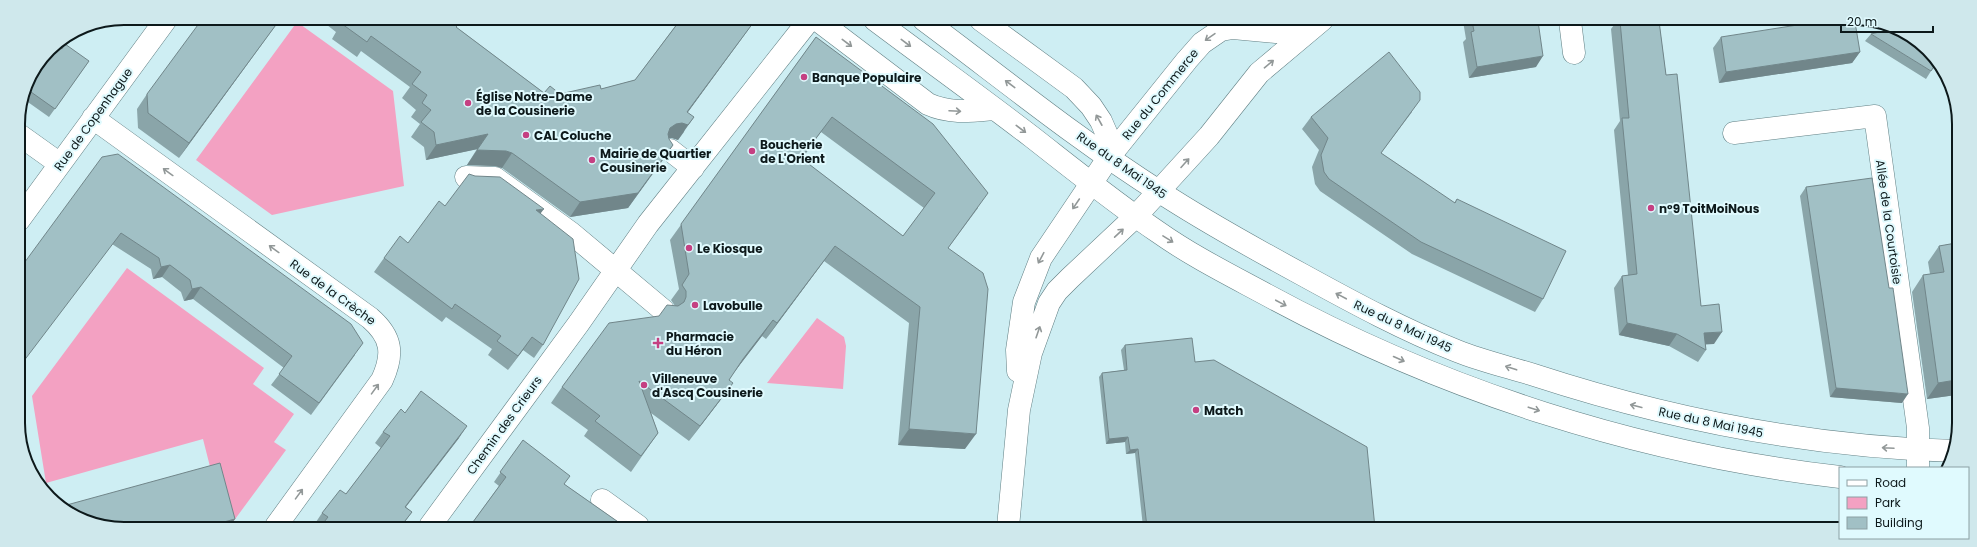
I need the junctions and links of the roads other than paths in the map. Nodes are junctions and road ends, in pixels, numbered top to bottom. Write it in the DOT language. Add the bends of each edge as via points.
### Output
graph roads {
  1 [pos="162,25"];
  2 [pos="805,25"];
  3 [pos="824,25"];
  4 [pos="882,25"];
  5 [pos="931,25"];
  6 [pos="988,25"];
  7 [pos="1302,25"];
  8 [pos="1316,25"];
  9 [pos="1570,25"];
  10 [pos="1574,53"];
  11 [pos="994,109"];
  12 [pos="93,118"];
  13 [pos="1734,133"];
  14 [pos="25,139"];
  15 [pos="670,150"];
  16 [pos="1109,157"];
  17 [pos="60,164"];
  18 [pos="693,168"];
  19 [pos="466,177"];
  20 [pos="1091,182"];
  21 [pos="1159,191"];
  22 [pos="25,212"];
  23 [pos="1136,216"];
  24 [pos="616,271"];
  25 [pos="663,310"];
  26 [pos="1019,410"];
  27 [pos="1948,453"];
  28 [pos="1919,459"];
  29 [pos="1839,476"];
  30 [pos="602,500"];
  31 [pos="279,522"];
  32 [pos="433,522"];
  33 [pos="632,522"];
  34 [pos="1008,522"];
  1 -- 12 [label="street, Rue de Copenhague"];
  2 -- 18 [label="street"];
  3 -- 11 [label="street, one-way" via="928,104 942,110 961,112"];
  4 -- 11 [label="street, one-way"];
  16 -- 5 [label="street, Rue du 8 Mai 1945, one-way"];
  16 -- 6 [label="street, one-way" via="1108,137 1091,106 1074,88"];
  7 -- 16 [label="street, Rue du Commerce, one-way" via="1276,32 1233,28 1221,30 1211,36 1187,60"];
  21 -- 8 [label="street, one-way" via="1209,136 1258,73"];
  9 -- 10 [label="street"];
  11 -- 20 [label="street, one-way"];
  12 -- 17 [label="street, Rue de Copenhague"];
  31 -- 12 [label="street, Rue de la Crèche, one-way" via="382,380 389,358 385,333 364,314"];
  13 -- 28 [label="street, Allée de la Courtoisie" via="1874,116 1917,420"];
  14 -- 17 [label="street"];
  15 -- 18 [label="street"];
  16 -- 20 [label="street, Rue du Commerce"];
  16 -- 21 [label="street, Rue du 8 Mai 1945"];
  17 -- 22 [label="street, Rue de Copenhague"];
  18 -- 24 [label="street, Chemin des Crieurs" via="648,224"];
  19 -- 24 [label="street" via="500,171"];
  20 -- 23 [label="street"];
  20 -- 26 [label="street, Rue du Commerce, one-way" via="1041,258 1024,302 1018,350"];
  21 -- 23 [label="street"];
  28 -- 21 [label="street, Rue du 8 Mai 1945, one-way" via="1847,445 1744,430 1608,399 1460,352 1387,320 1338,294 1255,249"];
  26 -- 23 [label="street, one-way" via="1031,353 1049,303 1057,291"];
  23 -- 29 [label="street, one-way" via="1183,248 1306,316 1464,385 1589,426 1660,446 1765,466"];
  24 -- 25 [label="street"];
  24 -- 32 [label="street, Chemin des Crieurs"];
  26 -- 34 [label="street"];
  27 -- 28 [label="street, Rue du 8 Mai 1945"];
  30 -- 33 [label="street"];
}
